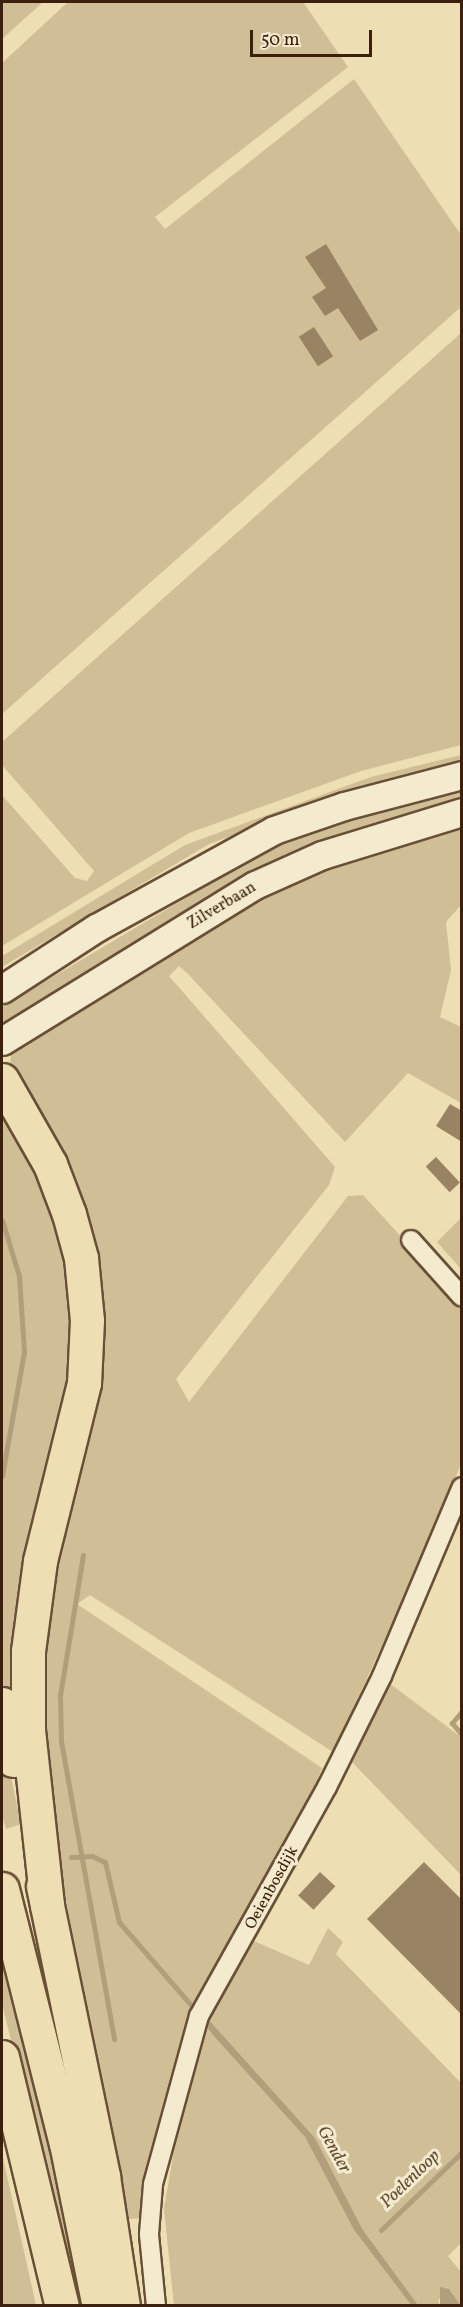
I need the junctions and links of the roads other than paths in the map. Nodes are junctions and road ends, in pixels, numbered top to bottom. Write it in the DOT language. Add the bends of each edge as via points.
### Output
graph roads {
  1 [pos="462,775"];
  2 [pos="462,812"];
  3 [pos="2,989"];
  4 [pos="2,1041"];
  5 [pos="2,1080"];
  6 [pos="411,1240"];
  7 [pos="462,1297"];
  8 [pos="462,1487"];
  9 [pos="2,1704"];
  10 [pos="2,1889"];
  11 [pos="48,1906"];
  12 [pos="2,2057"];
  13 [pos="2,2094"];
  14 [pos="35,2186"];
  15 [pos="62,2306"];
  16 [pos="99,2306"];
  17 [pos="123,2306"];
  18 [pos="156,2306"];
  1 -- 3 [label="main road" via="344,806 274,830 96,928"];
  2 -- 4 [label="main road, Zilverbaan" via="322,855 255,885"];
  5 -- 11 [label="highway" via="50,1164 66,1205 81,1258 87,1320 84,1383 40,1562 28,1651 28,1740"];
  6 -- 7 [label="street"];
  8 -- 18 [label="street, Oeienbosdijk" via="382,1676 279,1877 196,2024 162,2145 149,2212"];
  9 -- 11 [label="highway"];
  10 -- 16 [label="highway" via="66,2143"];
  11 -- 17 [label="highway" via="103,2177"];
  12 -- 14 [label="highway"];
  13 -- 14 [label="highway"];
  14 -- 15 [label="highway"];
}
